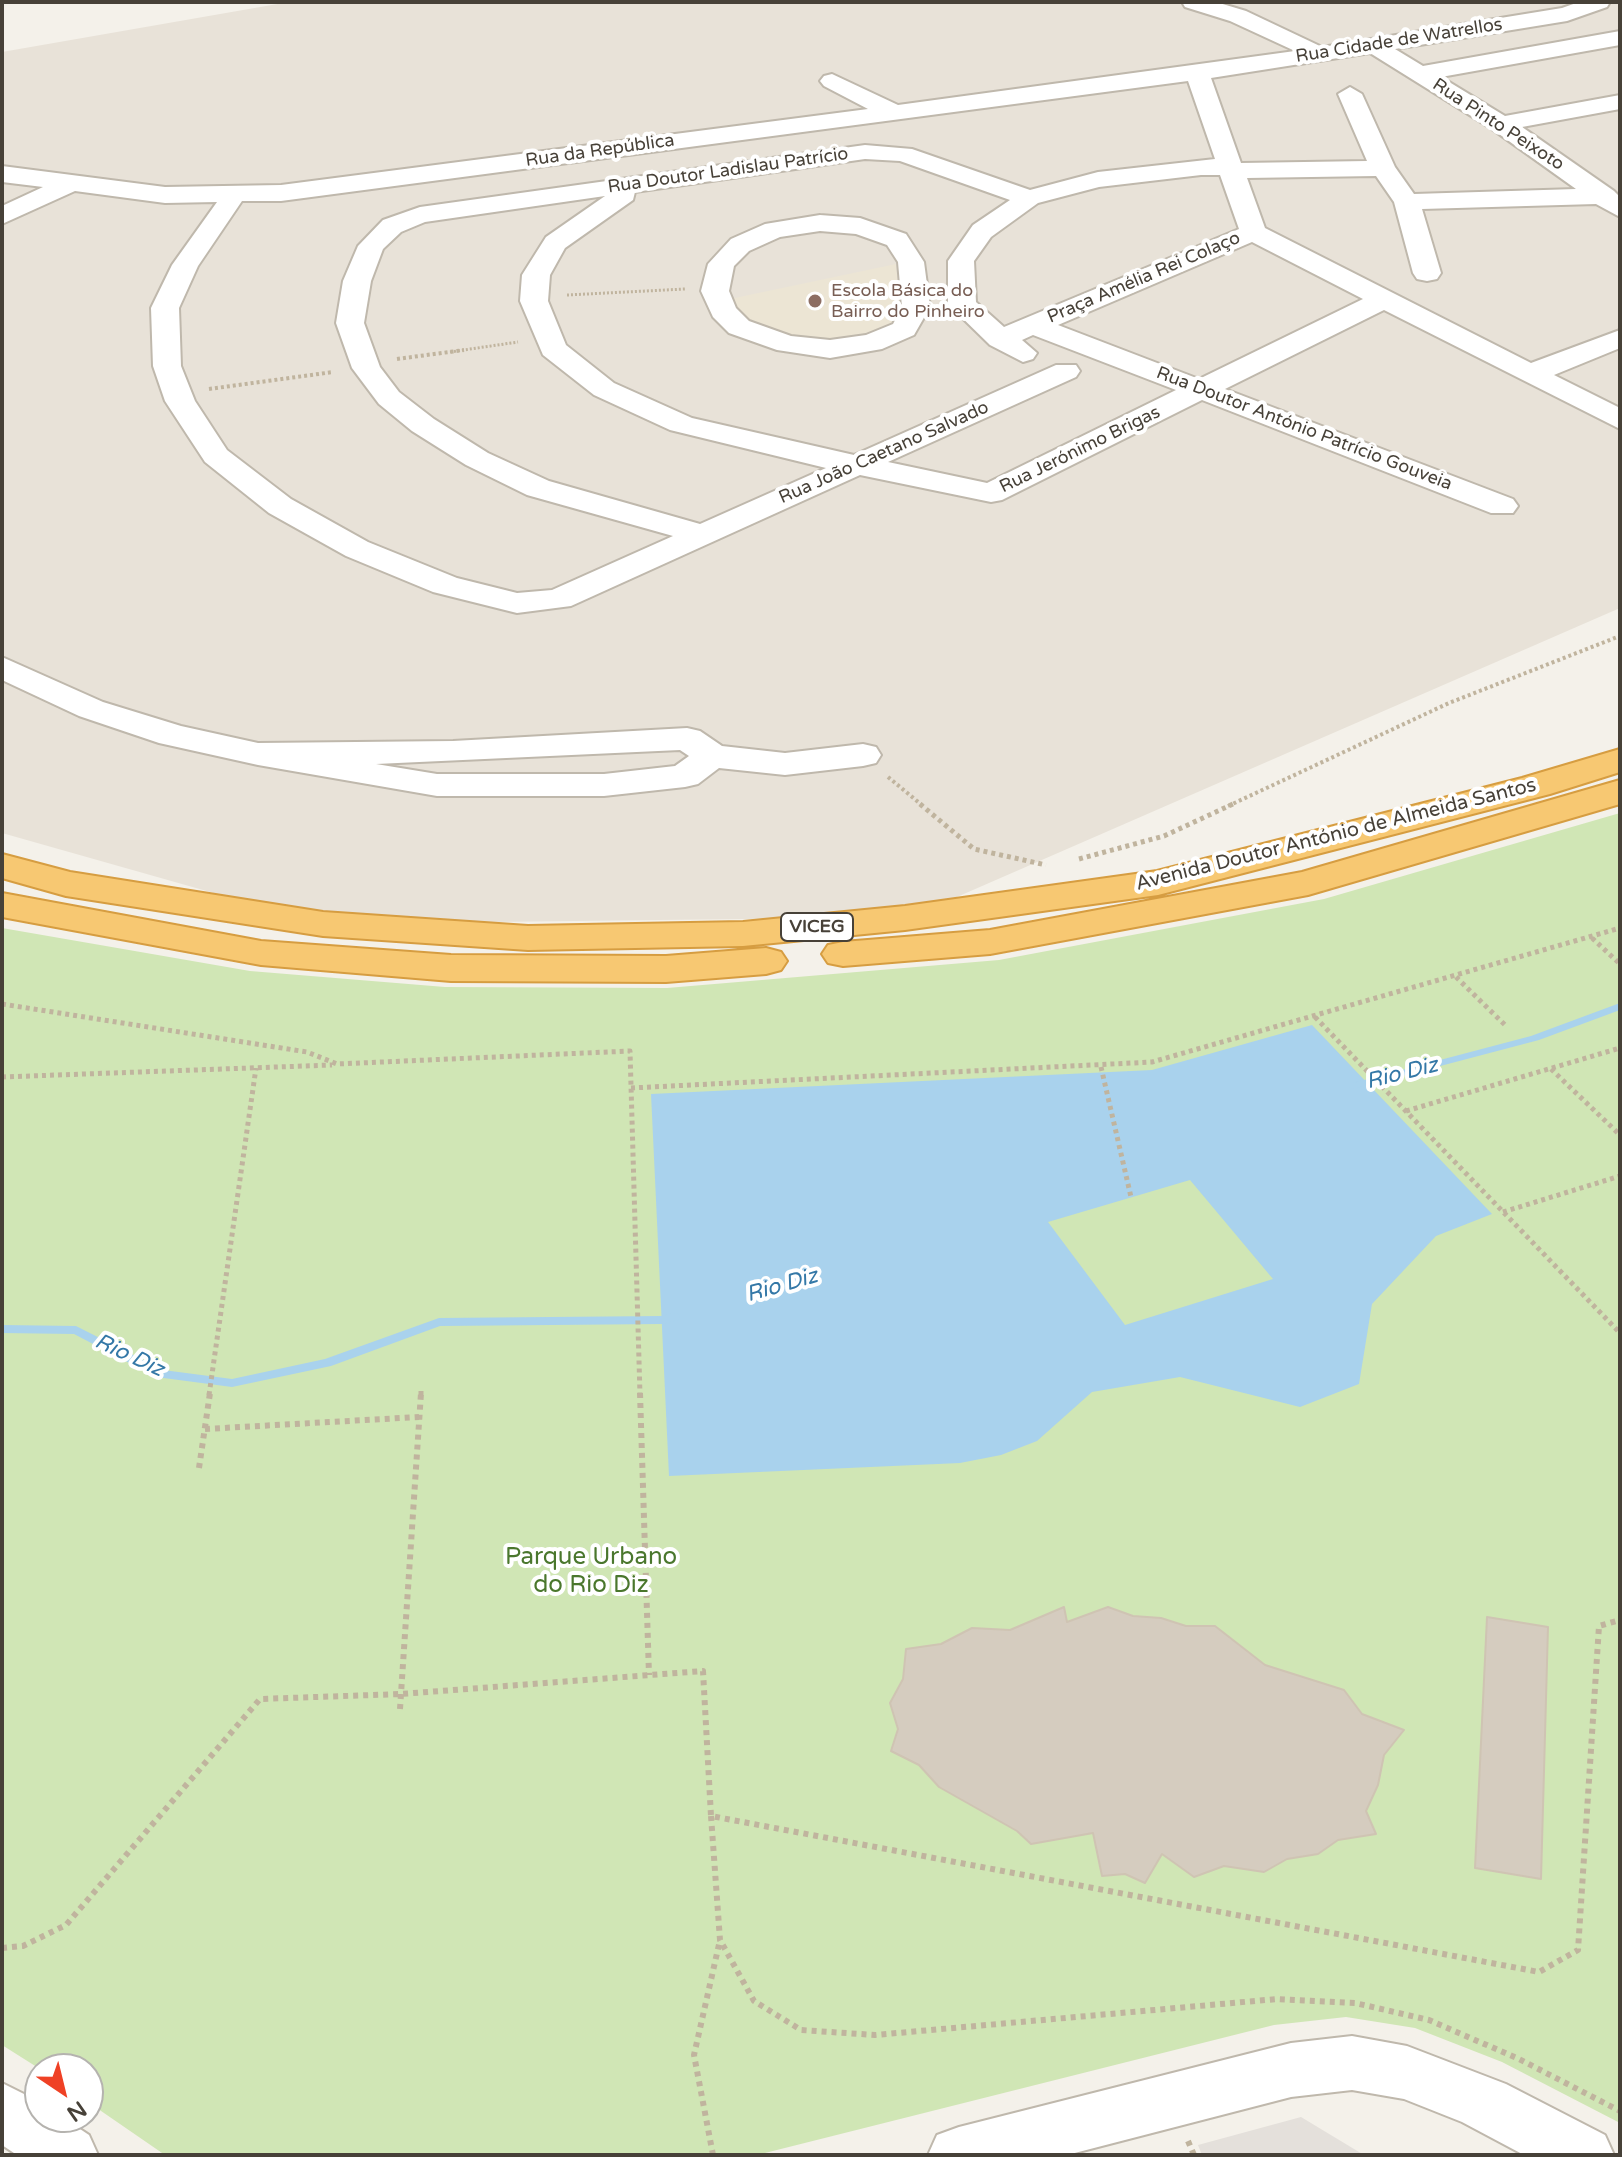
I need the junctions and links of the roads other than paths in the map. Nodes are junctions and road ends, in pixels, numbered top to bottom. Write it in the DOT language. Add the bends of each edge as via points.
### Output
graph roads {
  1 [pos="1193,2"];
  2 [pos="1599,2"];
  3 [pos="1611,2"];
  4 [pos="1620,6"];
  5 [pos="1620,38"];
  6 [pos="1373,45"];
  7 [pos="1319,54"];
  8 [pos="1197,73"];
  9 [pos="1418,74"];
  10 [pos="832,81"];
  11 [pos="1350,94"];
  12 [pos="1620,102"];
  13 [pos="893,112"];
  14 [pos="1501,124"];
  15 [pos="1383,168"];
  16 [pos="1230,169"];
  17 [pos="2,174"];
  18 [pos="69,184"];
  19 [pos="619,187"];
  20 [pos="232,196"];
  21 [pos="1029,198"];
  22 [pos="1407,202"];
  23 [pos="1613,202"];
  24 [pos="2,216"];
  25 [pos="1253,232"];
  26 [pos="961,261"];
  27 [pos="911,262"];
  28 [pos="1427,273"];
  29 [pos="1384,299"];
  30 [pos="962,304"];
  31 [pos="916,307"];
  32 [pos="1033,325"];
  33 [pos="1620,338"];
  34 [pos="1000,339"];
  35 [pos="1105,353"];
  36 [pos="1066,371"];
  37 [pos="1530,374"];
  38 [pos="1204,390"];
  39 [pos="1620,420"];
  40 [pos="859,464"];
  41 [pos="1502,506"];
  42 [pos="702,534"];
  43 [pos="2,667"];
  44 [pos="863,755"];
  45 [pos="1620,760"];
  46 [pos="1620,792"];
  47 [pos="2,866"];
  48 [pos="2,905"];
  49 [pos="2,2110"];
  50 [pos="67,2155"];
  51 [pos="959,2155"];
  52 [pos="1583,2155"];
  1 -- 7 [label="street" via="1238,16"];
  2 -- 6 [label="street, Rua Cidade de Watrellos" via="1567,14"];
  3 -- 4 [label="street"];
  5 -- 9 [label="street"];
  6 -- 7 [label="street, Rua Cidade de Watrellos"];
  6 -- 9 [label="street, Rua Pinto Peixoto"];
  7 -- 8 [label="street, Rua Cidade de Watrellos"];
  8 -- 13 [label="street, Rua da República"];
  8 -- 16 [label="street"];
  9 -- 14 [label="street, Rua Pinto Peixoto"];
  10 -- 13 [label="street"];
  11 -- 15 [label="street"];
  12 -- 14 [label="street"];
  13 -- 20 [label="street, Rua da República" via="336,187"];
  14 -- 23 [label="street, Rua Pinto Peixoto"];
  15 -- 16 [label="street"];
  15 -- 22 [label="street"];
  16 -- 21 [label="street" via="1201,167 1098,180"];
  16 -- 25 [label="street"];
  17 -- 18 [label="street, Rua da República"];
  18 -- 20 [label="street, Rua da República"];
  18 -- 24 [label="street"];
  19 -- 21 [label="street, Rua Doutor Ladislau Patrício" via="885,152"];
  19 -- 40 [label="street, Rua Jerónimo Brigas" via="624,195 555,243 536,275 534,297 553,349 604,389 681,424"];
  19 -- 42 [label="street, Rua Doutor Ladislau Patrício" via="420,215 392,226 371,246 357,281 350,323 365,366 389,398 477,459 538,488"];
  20 -- 42 [label="street, Rua João Caetano Salvado" via="185,265 165,308 167,366 177,394 216,456 280,506 357,549 445,585 517,603 559,599"];
  21 -- 26 [label="street" via="982,231"];
  22 -- 23 [label="street"];
  22 -- 28 [label="street"];
  25 -- 29 [label="street, Praça Amélia Rei Colaço"];
  25 -- 32 [label="street, Praça Amélia Rei Colaço"];
  26 -- 27 [label="street"];
  26 -- 30 [label="street"];
  27 -- 31 [label="street"];
  27 -- 31 [label="street" via="897,240 860,226 820,223 774,230 740,245 721,264 716,287 723,311 739,327 787,344 830,349 872,343 904,329"];
  29 -- 37 [label="street, Praça Amélia Rei Colaço"];
  29 -- 38 [label="street"];
  30 -- 31 [label="street"];
  30 -- 34 [label="street"];
  32 -- 34 [label="street"];
  32 -- 35 [label="street, Rua Doutor António Patrício Gouveia"];
  33 -- 37 [label="street"];
  34 -- 36 [label="street"];
  35 -- 36 [label="street"];
  35 -- 38 [label="street, Rua Doutor António Patrício Gouveia"];
  36 -- 40 [label="street, Rua João Caetano Salvado"];
  37 -- 39 [label="street, Praça Amélia Rei Colaço"];
  38 -- 40 [label="street, Rua Jerónimo Brigas" via="991,493"];
  38 -- 41 [label="street, Rua Doutor António Patrício Gouveia"];
  40 -- 42 [label="street, Rua João Caetano Salvado"];
  43 -- 44 [label="street" via="91,709 172,735 437,785 604,785 685,776 712,756 785,764"];
  45 -- 47 [label="highway, Avenida Doutor António de Almeida Santos / VICEG" via="1158,883 743,934 528,938 323,924 66,884"];
  46 -- 48 [label="highway, Avenida Doutor António de Almeida Santos / VICEG" via="1308,883 1066,928 990,942 666,969 451,968 261,953"];
  49 -- 50 [label="street"];
  51 -- 52 [label="street" via="1291,2070 1352,2063 1407,2073 1484,2103"];
}
